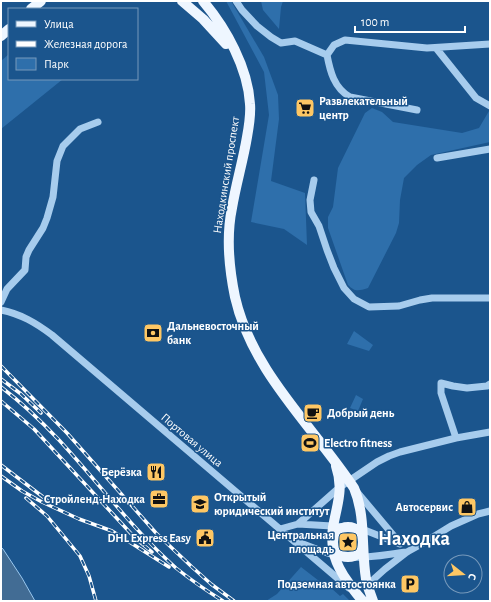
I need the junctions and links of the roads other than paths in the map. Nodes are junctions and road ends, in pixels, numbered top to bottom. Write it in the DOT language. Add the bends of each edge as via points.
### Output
graph roads {
  1 [pos="41,1"];
  2 [pos="182,1"];
  3 [pos="203,1"];
  4 [pos="236,1"];
  5 [pos="32,8"];
  6 [pos="490,44"];
  7 [pos="436,48"];
  8 [pos="327,55"];
  9 [pos="242,67"];
  10 [pos="490,106"];
  11 [pos="417,110"];
  12 [pos="98,122"];
  13 [pos="490,149"];
  14 [pos="437,158"];
  15 [pos="314,180"];
  16 [pos="490,298"];
  17 [pos="1,302"];
  18 [pos="1,310"];
  19 [pos="490,384"];
  20 [pos="490,432"];
  21 [pos="456,438"];
  22 [pos="328,452"];
  23 [pos="352,485"];
  24 [pos="340,487"];
  25 [pos="490,510"];
  26 [pos="298,524"];
  27 [pos="333,526"];
  28 [pos="349,526"];
  29 [pos="280,529"];
  30 [pos="362,529"];
  31 [pos="292,539"];
  32 [pos="332,541"];
  33 [pos="363,543"];
  34 [pos="400,544"];
  35 [pos="407,552"];
  36 [pos="334,554"];
  37 [pos="346,557"];
  38 [pos="364,557"];
  39 [pos="368,587"];
  40 [pos="362,600"];
  41 [pos="373,601"];
  1 -- 5 [label="main road"];
  2 -- 9 [label="main road" via="214,30"];
  3 -- 9 [label="main road" via="222,27"];
  4 -- 8 [label="street" via="257,26 281,43 295,42"];
  6 -- 7 [label="street"];
  7 -- 8 [label="street" via="345,40 334,45"];
  7 -- 10 [label="street" via="476,98"];
  8 -- 11 [label="street" via="330,70 338,87 345,94"];
  9 -- 22 [label="main road, Находкинский проспект" via="250,104 250,122 229,228 229,260 235,298 246,331 263,364"];
  12 -- 17 [label="street" via="80,129 63,146 57,161 53,197 47,218 26,257 25,270 7,289"];
  13 -- 14 [label="street"];
  15 -- 16 [label="street" via="310,200 311,212 319,226 334,268 344,288 354,299 369,307 399,306 432,298"];
  18 -- 29 [label="street, Портовая улица" via="24,317 52,335"];
  19 -- 21 [label="street" via="467,388 441,382 441,393"];
  20 -- 21 [label="street"];
  21 -- 23 [label="street" via="389,456 378,462"];
  22 -- 23 [label="main road, Находкинский проспект"];
  22 -- 24 [label="main road, Находкинский проспект" via="336,466"];
  23 -- 24 [label="street"];
  23 -- 30 [label="main road, Находкинский проспект" via="357,495"];
  23 -- 34 [label="street"];
  24 -- 26 [label="street"];
  24 -- 27 [label="main road, Находкинский проспект"];
  25 -- 35 [label="street" via="451,526"];
  26 -- 27 [label="street"];
  26 -- 29 [label="street"];
  27 -- 28 [label="street"];
  27 -- 32 [label="main road, Находкинский проспект"];
  28 -- 30 [label="street"];
  28 -- 32 [label="main road" via="336,532"];
  28 -- 33 [label="main road" via="358,530"];
  29 -- 31 [label="street, Портовая улица"];
  30 -- 33 [label="main road, Находкинский проспект"];
  30 -- 34 [label="street"];
  31 -- 36 [label="street"];
  31 -- 40 [label="street, Портовая улица"];
  32 -- 36 [label="main road, Находкинский проспект"];
  32 -- 37 [label="main road" via="338,554"];
  33 -- 37 [label="main road" via="356,555"];
  33 -- 38 [label="main road, Находкинский проспект"];
  34 -- 35 [label="street"];
  35 -- 38 [label="street"];
  35 -- 39 [label="street" via="385,569"];
  36 -- 37 [label="street"];
  36 -- 40 [label="main road, Находкинский проспект" via="338,567"];
  37 -- 38 [label="street"];
  38 -- 39 [label="main road, Находкинский проспект"];
  39 -- 41 [label="main road, Находкинский проспект"];
}
